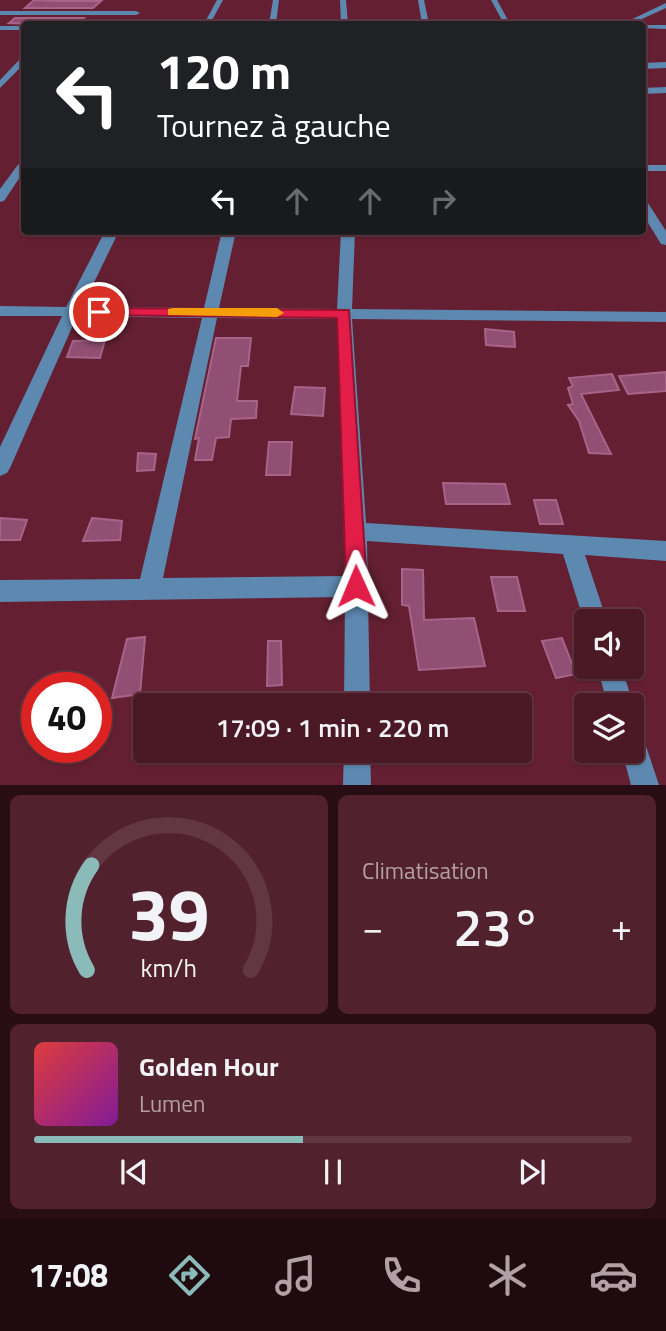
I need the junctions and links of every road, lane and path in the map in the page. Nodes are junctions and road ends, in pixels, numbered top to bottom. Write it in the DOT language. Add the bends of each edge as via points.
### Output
graph roads {
  1 [pos="220,0"];
  2 [pos="276,0"];
  3 [pos="342,0"];
  4 [pos="421,0"];
  5 [pos="494,0"];
  6 [pos="647,4"];
  7 [pos="17,6"];
  8 [pos="78,6"];
  9 [pos="663,7"];
  10 [pos="4,13"];
  11 [pos="71,13"];
  12 [pos="0,20"];
  13 [pos="62,21"];
  14 [pos="130,21"];
  15 [pos="209,21"];
  16 [pos="272,21"];
  17 [pos="345,21"];
  18 [pos="425,21"];
  19 [pos="505,21"];
  20 [pos="633,21"];
  21 [pos="646,26"];
  22 [pos="666,27"];
  23 [pos="0,28"];
  24 [pos="21,28"];
  25 [pos="21,63"];
  26 [pos="666,65"];
  27 [pos="646,66"];
  28 [pos="0,84"];
  29 [pos="13,84"];
  30 [pos="646,88"];
  31 [pos="666,90"];
  32 [pos="646,168"];
  33 [pos="666,168"];
  34 [pos="21,169"];
  35 [pos="0,172"];
  36 [pos="21,172"];
  37 [pos="0,198"];
  38 [pos="646,210"];
  39 [pos="110,235"];
  40 [pos="228,235"];
  41 [pos="348,235"];
  42 [pos="666,241"];
  43 [pos="0,311"];
  44 [pos="71,312"];
  45 [pos="211,312"];
  46 [pos="344,313"];
  47 [pos="666,317"];
  48 [pos="0,468"];
  49 [pos="356,531"];
  50 [pos="571,545"];
  51 [pos="666,551"];
  52 [pos="356,586"];
  53 [pos="149,589"];
  54 [pos="0,591"];
  55 [pos="591,609"];
  56 [pos="356,693"];
  57 [pos="357,763"];
  58 [pos="639,763"];
  59 [pos="357,785"];
  60 [pos="645,785"];
  1 -- 15 [label="street"];
  2 -- 16 [label="street"];
  3 -- 17 [label="street"];
  4 -- 18 [label="street"];
  5 -- 19 [label="street"];
  6 -- 9 [label="street"];
  7 -- 10 [label="street"];
  8 -- 11 [label="street"];
  9 -- 20 [label="street"];
  10 -- 11 [label="street"];
  10 -- 12 [label="street"];
  11 -- 13 [label="street"];
  11 -- 14 [label="street" via="138,10"];
  21 -- 22 [label="street"];
  23 -- 24 [label="street"];
  25 -- 28 [label="street"];
  26 -- 27 [label="street"];
  28 -- 29 [label="street"];
  30 -- 31 [label="street"];
  32 -- 33 [label="street"];
  34 -- 35 [label="street"];
  36 -- 37 [label="street"];
  38 -- 42 [label="street"];
  39 -- 44 [label="street"];
  40 -- 45 [label="street"];
  41 -- 46 [label="street"];
  43 -- 44 [label="street"];
  44 -- 45 [label="street"];
  44 -- 48 [label="street"];
  45 -- 46 [label="street"];
  45 -- 53 [label="street"];
  46 -- 47 [label="street"];
  46 -- 49 [label="street"];
  49 -- 50 [label="street"];
  49 -- 52 [label="street"];
  50 -- 51 [label="street"];
  50 -- 55 [label="street"];
  52 -- 53 [label="street"];
  52 -- 56 [label="street"];
  53 -- 54 [label="street"];
  57 -- 59 [label="street"];
  58 -- 60 [label="street"];
}
